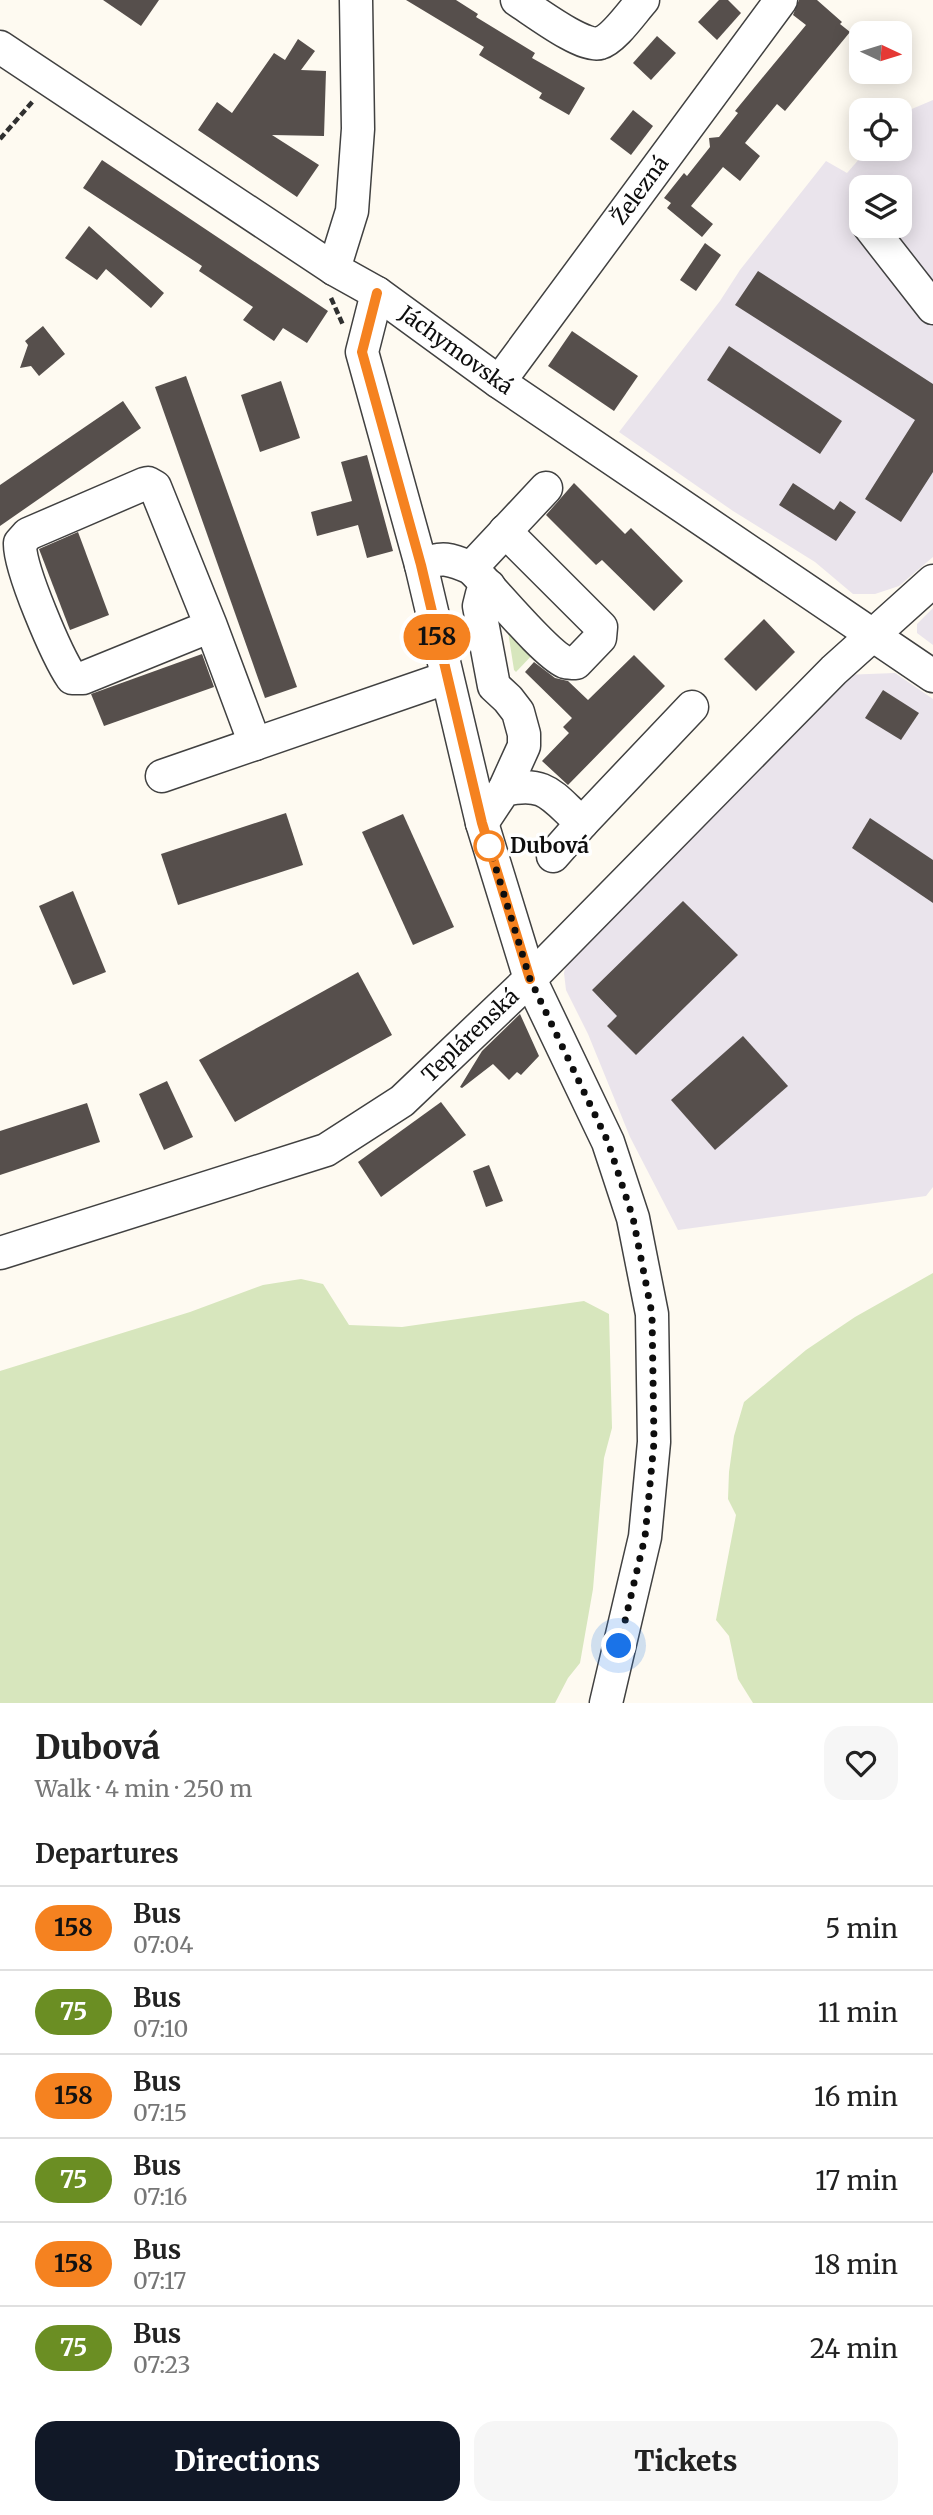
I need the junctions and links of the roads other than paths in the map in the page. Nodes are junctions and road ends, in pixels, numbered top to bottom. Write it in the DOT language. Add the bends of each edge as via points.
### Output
graph roads {
  1 [pos="356,0"];
  2 [pos="517,0"];
  3 [pos="643,0"];
  4 [pos="781,0"];
  5 [pos="0,47"];
  6 [pos="878,238"];
  7 [pos="331,281"];
  8 [pos="377,293"];
  9 [pos="933,308"];
  10 [pos="499,382"];
  11 [pos="546,488"];
  12 [pos="505,531"];
  13 [pos="421,565"];
  14 [pos="480,577"];
  15 [pos="933,581"];
  16 [pos="211,626"];
  17 [pos="872,635"];
  18 [pos="933,676"];
  19 [pos="446,678"];
  20 [pos="692,707"];
  21 [pos="255,744"];
  22 [pos="524,746"];
  23 [pos="162,776"];
  24 [pos="541,787"];
  25 [pos="505,790"];
  26 [pos="482,823"];
  27 [pos="582,823"];
  28 [pos="552,856"];
  29 [pos="530,979"];
  30 [pos="0,1253"];
  31 [pos="606,1703"];
  1 -- 7 [label="street" via="358,130 352,211"];
  2 -- 3 [label="street" via="585,43 599,44"];
  4 -- 10 [label="street, Železná"];
  5 -- 7 [label="street, Jáchymovská"];
  6 -- 9 [label="street"];
  7 -- 8 [label="street, Jáchymovská"];
  8 -- 10 [label="street, Jáchymovská"];
  8 -- 13 [label="street" via="362,352"];
  10 -- 17 [label="street, Jáchymovská"];
  11 -- 12 [label="street"];
  12 -- 14 [label="street"];
  12 -- 14 [label="street" via="601,627 600,638 576,663 566,663"];
  13 -- 14 [label="street" via="437,558"];
  13 -- 19 [label="street"];
  14 -- 22 [label="street" via="479,606 494,686 518,712"];
  15 -- 17 [label="street, Teplárenská"];
  16 -- 16 [label="street" via="83,678 72,678 33,594 20,543 28,534 149,483 155,487"];
  16 -- 21 [label="street"];
  17 -- 18 [label="street, Jáchymovská"];
  17 -- 29 [label="street, Teplárenská"];
  19 -- 21 [label="street"];
  19 -- 26 [label="street"];
  20 -- 27 [label="street"];
  21 -- 23 [label="street"];
  22 -- 24 [label="street" via="533,777"];
  22 -- 25 [label="street"];
  24 -- 25 [label="street"];
  24 -- 27 [label="street"];
  25 -- 26 [label="street"];
  26 -- 29 [label="street"];
  27 -- 28 [label="street"];
  29 -- 30 [label="street, Teplárenská" via="402,1101 326,1150"];
  29 -- 31 [label="street" via="608,1142 633,1218 652,1314 654,1442 645,1537"];
}
